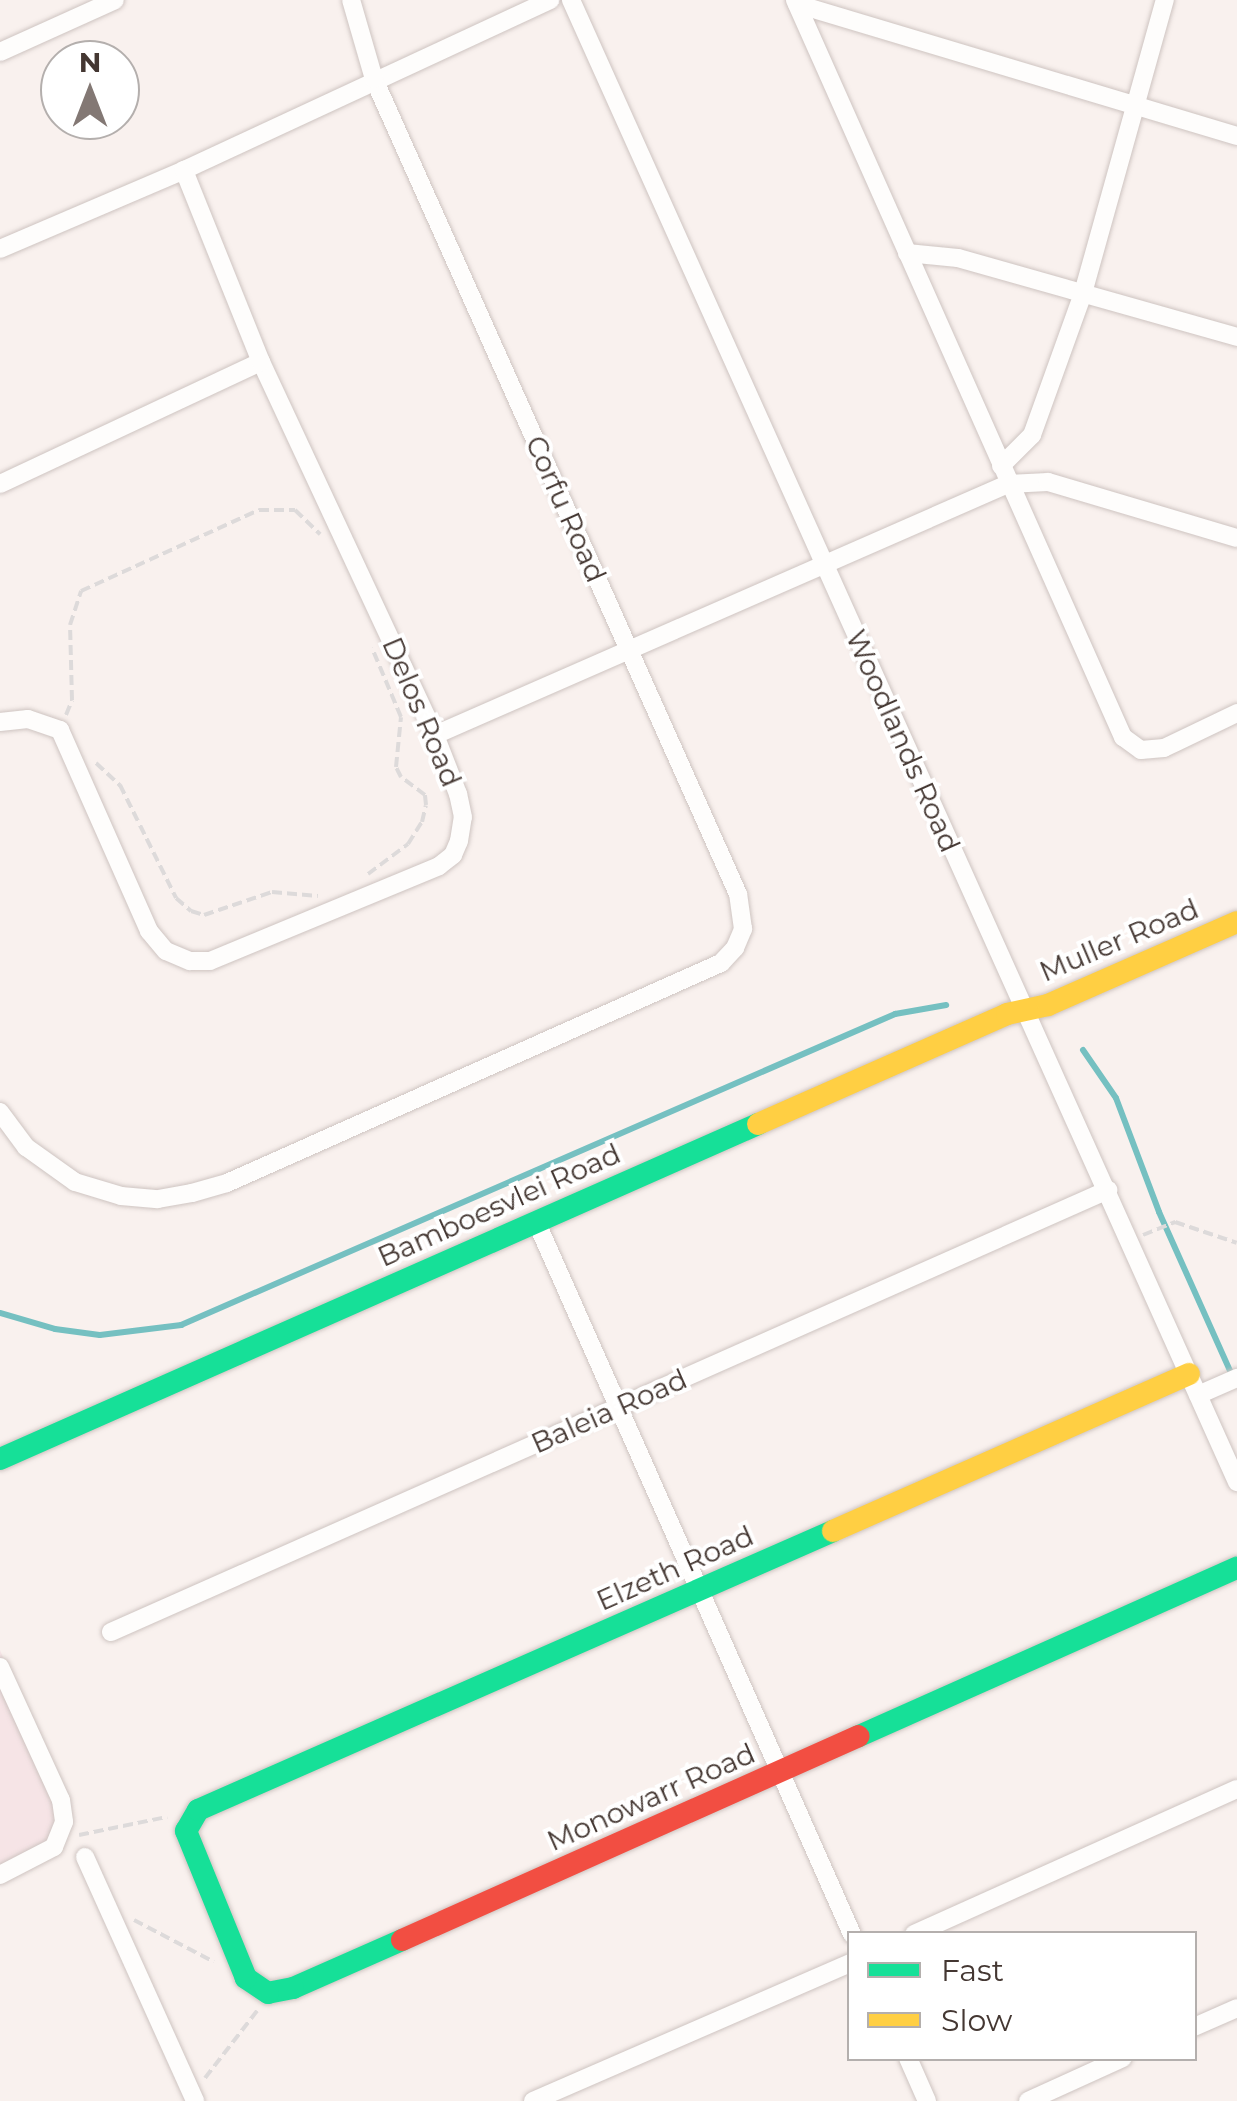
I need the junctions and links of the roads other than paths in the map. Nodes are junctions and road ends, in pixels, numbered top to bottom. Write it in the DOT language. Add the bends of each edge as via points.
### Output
graph roads {
  1 [pos="115,0"];
  2 [pos="350,0"];
  3 [pos="550,0"];
  4 [pos="571,0"];
  5 [pos="1165,0"];
  6 [pos="796,2"];
  7 [pos="0,52"];
  8 [pos="374,79"];
  9 [pos="1138,106"];
  10 [pos="1237,136"];
  11 [pos="184,170"];
  12 [pos="0,249"];
  13 [pos="907,253"];
  14 [pos="1083,294"];
  15 [pos="1237,336"];
  16 [pos="261,362"];
  17 [pos="1000,466"];
  18 [pos="0,484"];
  19 [pos="1008,484"];
  20 [pos="1237,538"];
  21 [pos="823,563"];
  22 [pos="629,650"];
  23 [pos="1237,713"];
  24 [pos="0,722"];
  25 [pos="435,734"];
  26 [pos="1237,922"];
  27 [pos="1024,1011"];
  28 [pos="0,1112"];
  29 [pos="1108,1190"];
  30 [pos="536,1222"];
  31 [pos="1231,1381"];
  32 [pos="1194,1385"];
  33 [pos="618,1407"];
  34 [pos="0,1459"];
  35 [pos="1237,1482"];
  36 [pos="1237,1568"];
  37 [pos="700,1590"];
  38 [pos="111,1632"];
  39 [pos="0,1667"];
  40 [pos="782,1772"];
  41 [pos="1237,1789"];
  42 [pos="85,1857"];
  43 [pos="0,1876"];
  44 [pos="851,1931"];
  45 [pos="921,1931"];
  46 [pos="847,1964"];
  47 [pos="246,1978"];
  48 [pos="1237,2008"];
  49 [pos="1197,2025"];
  50 [pos="909,2061"];
  51 [pos="1116,2061"];
  52 [pos="194,2097"];
  53 [pos="533,2101"];
  54 [pos="927,2101"];
  55 [pos="1028,2101"];
  1 -- 7 [label="street"];
  2 -- 8 [label="street, Corfu Road"];
  3 -- 8 [label="street"];
  4 -- 21 [label="street, Woodlands Road"];
  5 -- 9 [label="street"];
  6 -- 9 [label="street"];
  6 -- 13 [label="street"];
  8 -- 11 [label="street"];
  8 -- 22 [label="street, Corfu Road"];
  9 -- 10 [label="street"];
  9 -- 14 [label="street"];
  11 -- 12 [label="street"];
  11 -- 16 [label="street, Delos Road"];
  13 -- 14 [label="street" via="958,258"];
  13 -- 17 [label="street"];
  14 -- 15 [label="street"];
  14 -- 17 [label="street" via="1032,435"];
  16 -- 18 [label="street"];
  16 -- 25 [label="street, Delos Road"];
  17 -- 19 [label="street"];
  19 -- 20 [label="street" via="1048,482"];
  19 -- 21 [label="street"];
  19 -- 23 [label="street" via="1124,738 1141,750 1164,748"];
  21 -- 22 [label="street"];
  21 -- 27 [label="street, Woodlands Road"];
  22 -- 25 [label="street"];
  22 -- 28 [label="street, Corfu Road" via="738,894 744,919 738,941 712,968 192,1194 121,1196 75,1182 26,1148"];
  24 -- 25 [label="street, Delos Road" via="28,720 60,730 149,930 166,951 190,960 236,950 453,855 462,817"];
  26 -- 27 [label="street, Muller Road"];
  27 -- 29 [label="street, Woodlands Road"];
  27 -- 30 [label="street, Bamboesvlei Road"];
  29 -- 32 [label="street, Woodlands Road"];
  29 -- 33 [label="street, Baleia Road"];
  30 -- 33 [label="street"];
  30 -- 34 [label="street, Bamboesvlei Road"];
  31 -- 32 [label="street"];
  32 -- 35 [label="street, Woodlands Road"];
  32 -- 37 [label="street, Elzeth Road"];
  33 -- 37 [label="street"];
  33 -- 38 [label="street, Baleia Road"];
  36 -- 40 [label="street, Monowarr Road"];
  37 -- 40 [label="street"];
  37 -- 47 [label="street, Elzeth Road" via="198,1810 189,1821 188,1845"];
  39 -- 43 [label="street" via="62,1811 54,1847"];
  40 -- 44 [label="street"];
  40 -- 47 [label="street, Monowarr Road" via="293,1988 268,1994"];
  41 -- 45 [label="street"];
  42 -- 52 [label="street"];
  46 -- 53 [label="street"];
  48 -- 49 [label="street"];
  50 -- 54 [label="street"];
  51 -- 55 [label="street"];
}
